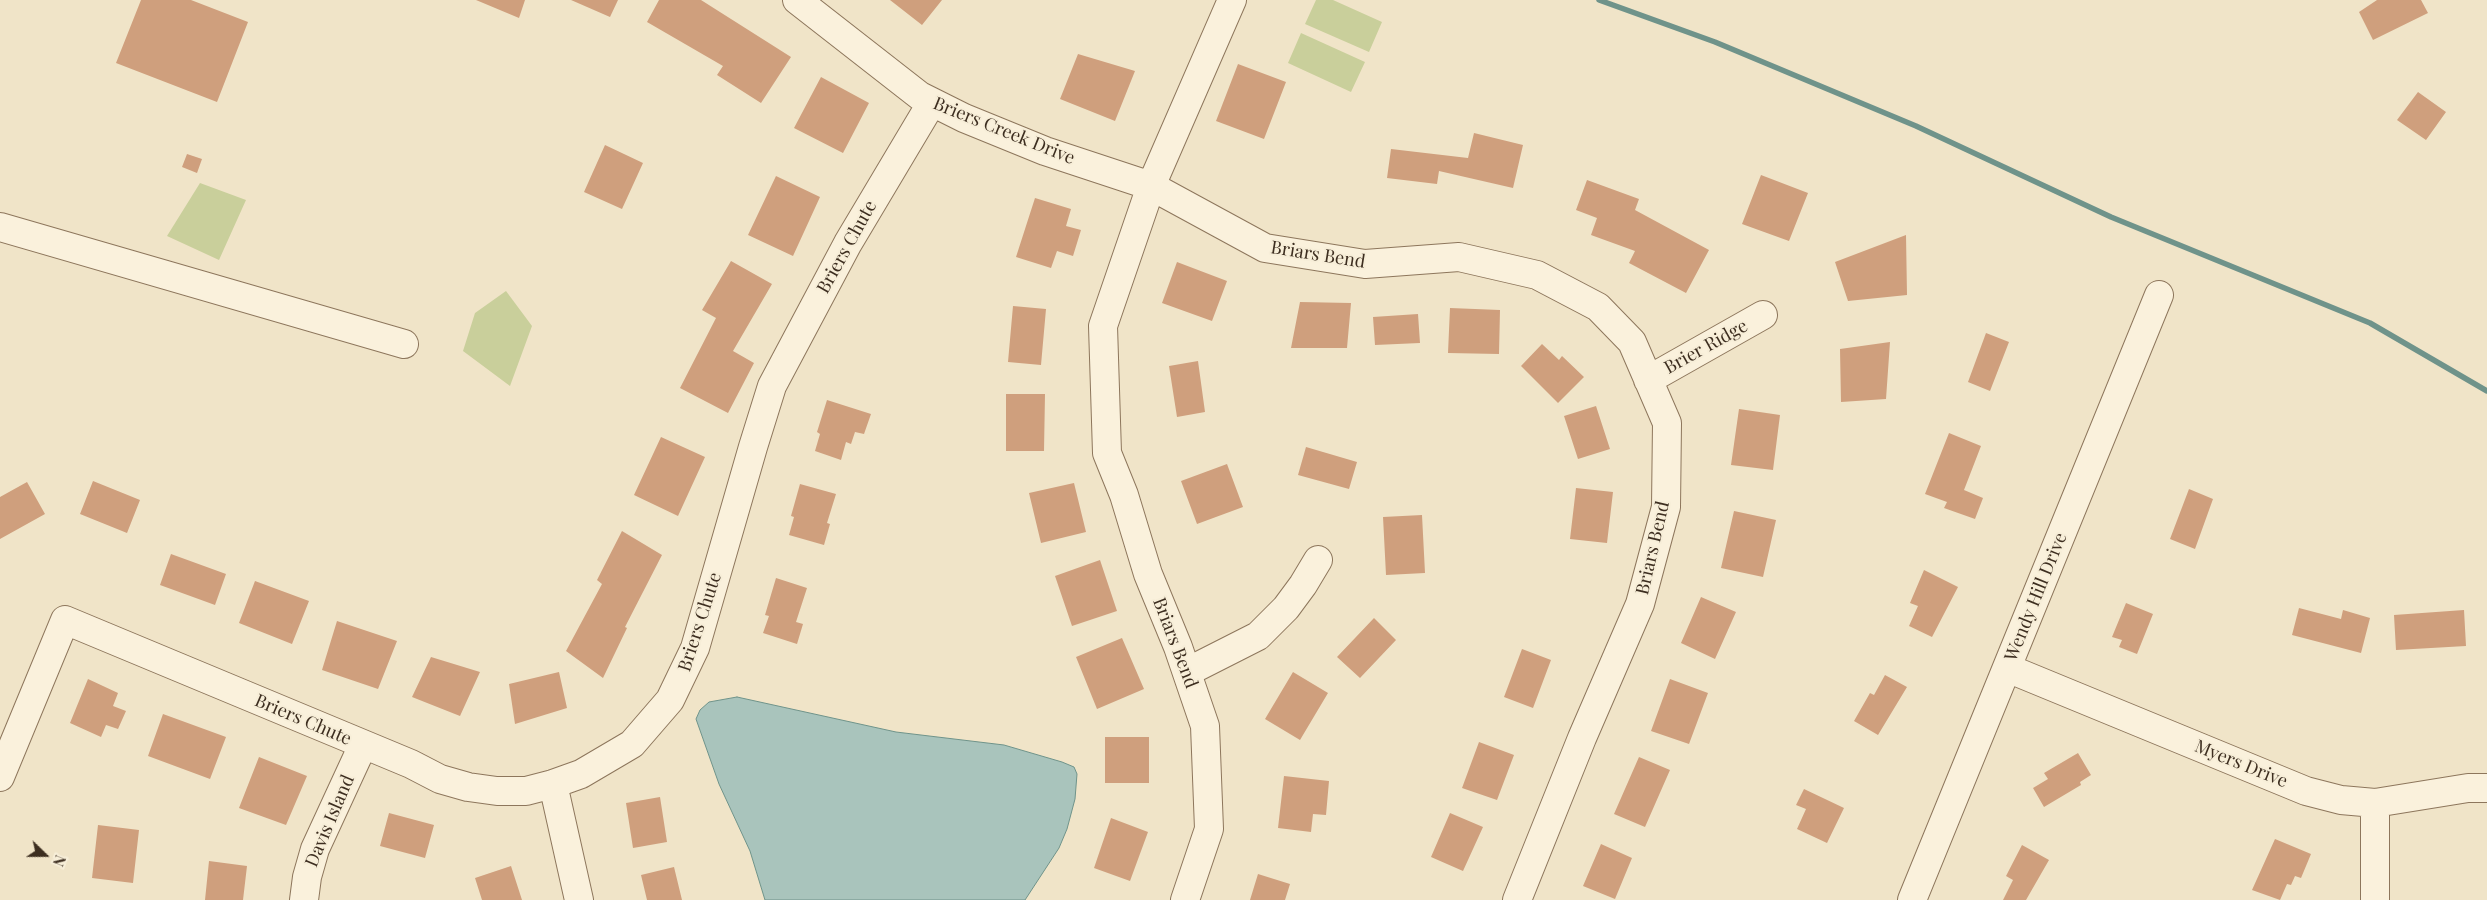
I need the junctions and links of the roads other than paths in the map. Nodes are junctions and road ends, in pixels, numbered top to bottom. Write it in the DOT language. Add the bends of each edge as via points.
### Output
graph roads {
  1 [pos="797,0"];
  2 [pos="1232,0"];
  3 [pos="932,102"];
  4 [pos="1151,186"];
  5 [pos="0,227"];
  6 [pos="2159,295"];
  7 [pos="1763,315"];
  8 [pos="404,344"];
  9 [pos="1648,380"];
  10 [pos="1318,560"];
  11 [pos="2007,668"];
  12 [pos="1187,672"];
  13 [pos="363,745"];
  14 [pos="0,777"];
  15 [pos="553,784"];
  16 [pos="2487,788"];
  17 [pos="2375,803"];
  18 [pos="304,900"];
  19 [pos="579,900"];
  20 [pos="1185,900"];
  21 [pos="1516,900"];
  22 [pos="1912,900"];
  23 [pos="2375,900"];
  1 -- 3 [label="street, Briers Creek Drive"];
  2 -- 4 [label="street, Briars Bend"];
  3 -- 4 [label="street, Briers Creek Drive" via="1045,151"];
  3 -- 15 [label="street, Briers Chute" via="848,243 772,386 696,648 684,674 664,707 632,744 599,765"];
  4 -- 9 [label="street, Briars Bend" via="1264,248 1365,264 1459,257 1537,275 1598,307 1632,342"];
  4 -- 12 [label="street, Briars Bend" via="1103,326 1107,453 1148,574"];
  5 -- 8 [label="street"];
  6 -- 11 [label="street, Wendy Hill Drive"];
  7 -- 9 [label="street, Brier Ridge"];
  9 -- 21 [label="street, Briars Bend" via="1667,423 1666,507 1640,604"];
  10 -- 12 [label="street" via="1286,608 1258,636"];
  11 -- 17 [label="street, Myers Drive" via="2306,791 2341,800"];
  11 -- 22 [label="street, Wendy Hill Drive"];
  12 -- 20 [label="street, Briars Bend" via="1205,726 1209,829"];
  13 -- 14 [label="street, Briers Chute" via="65,620"];
  13 -- 15 [label="street, Briers Chute" via="440,779 468,787 526,791"];
  13 -- 18 [label="street, Davis Island" via="315,849"];
  15 -- 19 [label="street"];
  16 -- 17 [label="street, Myers Drive" via="2468,788"];
  17 -- 23 [label="street"];
}
